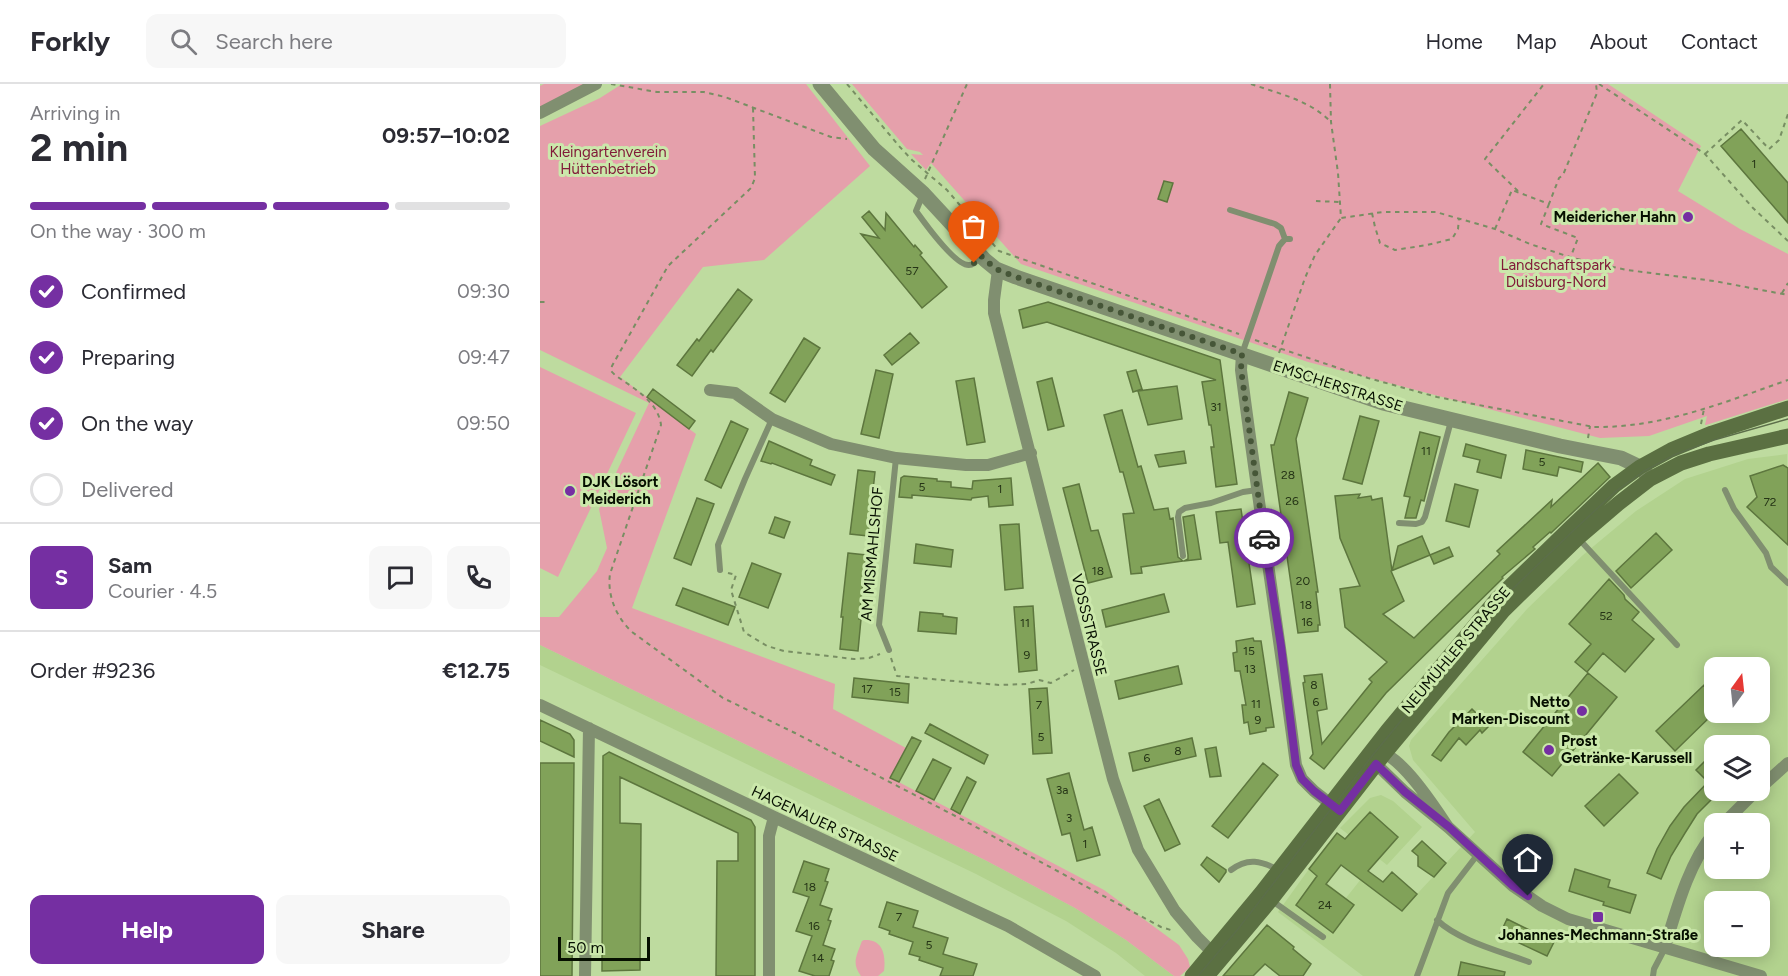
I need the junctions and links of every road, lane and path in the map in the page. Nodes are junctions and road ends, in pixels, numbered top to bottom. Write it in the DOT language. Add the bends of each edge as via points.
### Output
graph roads {
  1 [pos="596,84"];
  2 [pos="610,84"];
  3 [pos="820,84"];
  4 [pos="847,84"];
  5 [pos="967,84"];
  6 [pos="1251,84"];
  7 [pos="1330,84"];
  8 [pos="1544,84"];
  9 [pos="1598,84"];
  10 [pos="753,108"];
  11 [pos="540,112"];
  12 [pos="1788,114"];
  13 [pos="1331,122"];
  14 [pos="868,142"];
  15 [pos="1705,154"];
  16 [pos="928,174"];
  17 [pos="921,191"];
  18 [pos="1520,193"];
  19 [pos="1316,201"];
  20 [pos="1339,202"];
  21 [pos="1549,204"];
  22 [pos="1230,210"];
  23 [pos="1372,213"];
  24 [pos="1341,218"];
  25 [pos="1460,218"];
  26 [pos="1495,229"];
  27 [pos="1788,241"];
  28 [pos="981,256"];
  29 [pos="1571,256"];
  30 [pos="998,270"];
  31 [pos="1788,283"];
  32 [pos="1782,293"];
  33 [pos="1788,295"];
  34 [pos="540,302"];
  35 [pos="546,302"];
  36 [pos="1248,338"];
  37 [pos="1281,348"];
  38 [pos="1242,354"];
  39 [pos="1275,366"];
  40 [pos="1788,380"];
  41 [pos="710,390"];
  42 [pos="1788,408"];
  43 [pos="772,419"];
  44 [pos="1451,420"];
  45 [pos="1788,436"];
  46 [pos="1030,453"];
  47 [pos="896,458"];
  48 [pos="1640,466"];
  49 [pos="1650,479"];
  50 [pos="1257,490"];
  51 [pos="1725,490"];
  52 [pos="1399,524"];
  53 [pos="1574,533"];
  54 [pos="1183,556"];
  55 [pos="720,570"];
  56 [pos="1788,583"];
  57 [pos="1677,645"];
  58 [pos="889,650"];
  59 [pos="1084,665"];
  60 [pos="540,705"];
  61 [pos="589,728"];
  62 [pos="1378,756"];
  63 [pos="1788,763"];
  64 [pos="1770,779"];
  65 [pos="1746,801"];
  66 [pos="1335,807"];
  67 [pos="1734,813"];
  68 [pos="774,817"];
  69 [pos="1704,849"];
  70 [pos="1478,854"];
  71 [pos="1231,870"];
  72 [pos="1284,874"];
  73 [pos="1266,896"];
  74 [pos="1437,920"];
  75 [pos="1197,937"];
  76 [pos="1323,937"];
  77 [pos="1665,948"];
  78 [pos="1217,956"];
  79 [pos="1529,962"];
  80 [pos="585,976"];
  81 [pos="769,976"];
  82 [pos="1095,976"];
  83 [pos="1192,976"];
  84 [pos="1207,976"];
  85 [pos="1417,976"];
  86 [pos="1653,976"];
  87 [pos="1761,976"];
  1 -- 11 [label="street"];
  2 -- 10 [label="path" via="657,92 704,92"];
  3 -- 14 [label="street, EMSCHERSTRASSE"];
  4 -- 16 [label="path"];
  5 -- 16 [label="path"];
  6 -- 13 [label="path" via="1301,101"];
  7 -- 13 [label="path"];
  8 -- 18 [label="path" via="1485,159"];
  9 -- 15 [label="path"];
  9 -- 21 [label="path"];
  10 -- 14 [label="path" via="831,136"];
  10 -- 75 [label="path" via="755,178 751,188 668,267 612,366 615,375 656,409 661,424 610,574 610,594 618,613 632,632 723,698 963,820 1161,927"];
  12 -- 15 [label="path" via="1779,140 1769,149 1742,120"];
  13 -- 20 [label="path"];
  14 -- 17 [label="street, EMSCHERSTRASSE"];
  15 -- 27 [label="path"];
  16 -- 17 [label="path"];
  16 -- 36 [label="path" via="947,190 999,251"];
  17 -- 28 [label="street, EMSCHERSTRASSE"];
  17 -- 28 [label="lane" via="916,211 942,244 964,265 969,266"];
  18 -- 21 [label="path"];
  18 -- 26 [label="path" via="1512,189"];
  19 -- 20 [label="path"];
  20 -- 24 [label="path"];
  21 -- 29 [label="path" via="1541,224 1578,238"];
  22 -- 36 [label="lane" via="1275,224 1287,239 1279,246"];
  23 -- 24 [label="path"];
  23 -- 25 [label="path" via="1421,210"];
  23 -- 25 [label="path" via="1380,243 1395,250 1452,239"];
  24 -- 37 [label="path" via="1315,255"];
  25 -- 26 [label="path"];
  26 -- 29 [label="path"];
  28 -- 30 [label="street, EMSCHERSTRASSE"];
  29 -- 32 [label="path" via="1627,270"];
  30 -- 38 [label="street, EMSCHERSTRASSE"];
  30 -- 46 [label="street, VOSSSTRASSE" via="994,313"];
  31 -- 32 [label="path"];
  32 -- 33 [label="path"];
  34 -- 35 [label="path"];
  36 -- 37 [label="path"];
  36 -- 38 [label="lane"];
  37 -- 39 [label="path"];
  37 -- 40 [label="path" via="1437,397 1594,427 1678,417"];
  38 -- 39 [label="street, EMSCHERSTRASSE"];
  38 -- 50 [label="street"];
  39 -- 44 [label="street, EMSCHERSTRASSE" via="1383,403"];
  41 -- 43 [label="street" via="735,393"];
  42 -- 48 [label="main road, NEUMÜHLER STRASSE" via="1712,433"];
  43 -- 47 [label="street" via="831,444"];
  43 -- 55 [label="lane" via="718,545"];
  44 -- 48 [label="street, EMSCHERSTRASSE" via="1608,455"];
  44 -- 52 [label="lane" via="1425,517 1416,524"];
  45 -- 49 [label="main road, NEUMÜHLER STRASSE" via="1680,463"];
  46 -- 47 [label="street" via="988,465"];
  46 -- 59 [label="street, VOSSSTRASSE"];
  47 -- 58 [label="lane, AM MISMAHLSHOF" via="879,625"];
  48 -- 49 [label="street"];
  48 -- 53 [label="main road, NEUMÜHLER STRASSE" via="1614,486"];
  49 -- 53 [label="main road, NEUMÜHLER STRASSE"];
  50 -- 54 [label="lane" via="1179,512"];
  50 -- 66 [label="street" via="1296,765 1302,779"];
  51 -- 56 [label="lane" via="1771,567"];
  53 -- 57 [label="lane"];
  53 -- 62 [label="main road, NEUMÜHLER STRASSE" via="1496,600"];
  55 -- 58 [label="path" via="736,575 730,590 744,632 767,646 854,659"];
  58 -- 59 [label="path" via="897,676 999,685 1039,680 1051,683"];
  59 -- 75 [label="street, VOSSSTRASSE" via="1113,779 1138,850 1175,911"];
  60 -- 61 [label="street, HAGENAUER STRASSE"];
  61 -- 68 [label="street, HAGENAUER STRASSE"];
  61 -- 80 [label="street"];
  62 -- 66 [label="main road, NEUMÜHLER STRASSE"];
  62 -- 70 [label="street" via="1415,781 1449,827"];
  63 -- 64 [label="street"];
  65 -- 67 [label="street"];
  66 -- 72 [label="main road, NEUMÜHLER STRASSE"];
  68 -- 81 [label="street" via="769,836"];
  68 -- 82 [label="street, HAGENAUER STRASSE" via="1008,926"];
  69 -- 77 [label="street" via="1688,881"];
  70 -- 74 [label="lane" via="1448,893"];
  70 -- 77 [label="street" via="1542,906 1568,919"];
  71 -- 72 [label="lane" via="1248,862 1266,864"];
  72 -- 73 [label="main road, NEUMÜHLER STRASSE"];
  73 -- 76 [label="lane"];
  73 -- 78 [label="main road, NEUMÜHLER STRASSE"];
  74 -- 79 [label="lane" via="1469,940"];
  74 -- 85 [label="lane"];
  75 -- 78 [label="street, VOSSSTRASSE"];
  77 -- 86 [label="lane"];
  77 -- 87 [label="street"];
  78 -- 83 [label="main road, NEUMÜHLER STRASSE"];
  78 -- 84 [label="main road, NEUMÜHLER STRASSE"];
}
